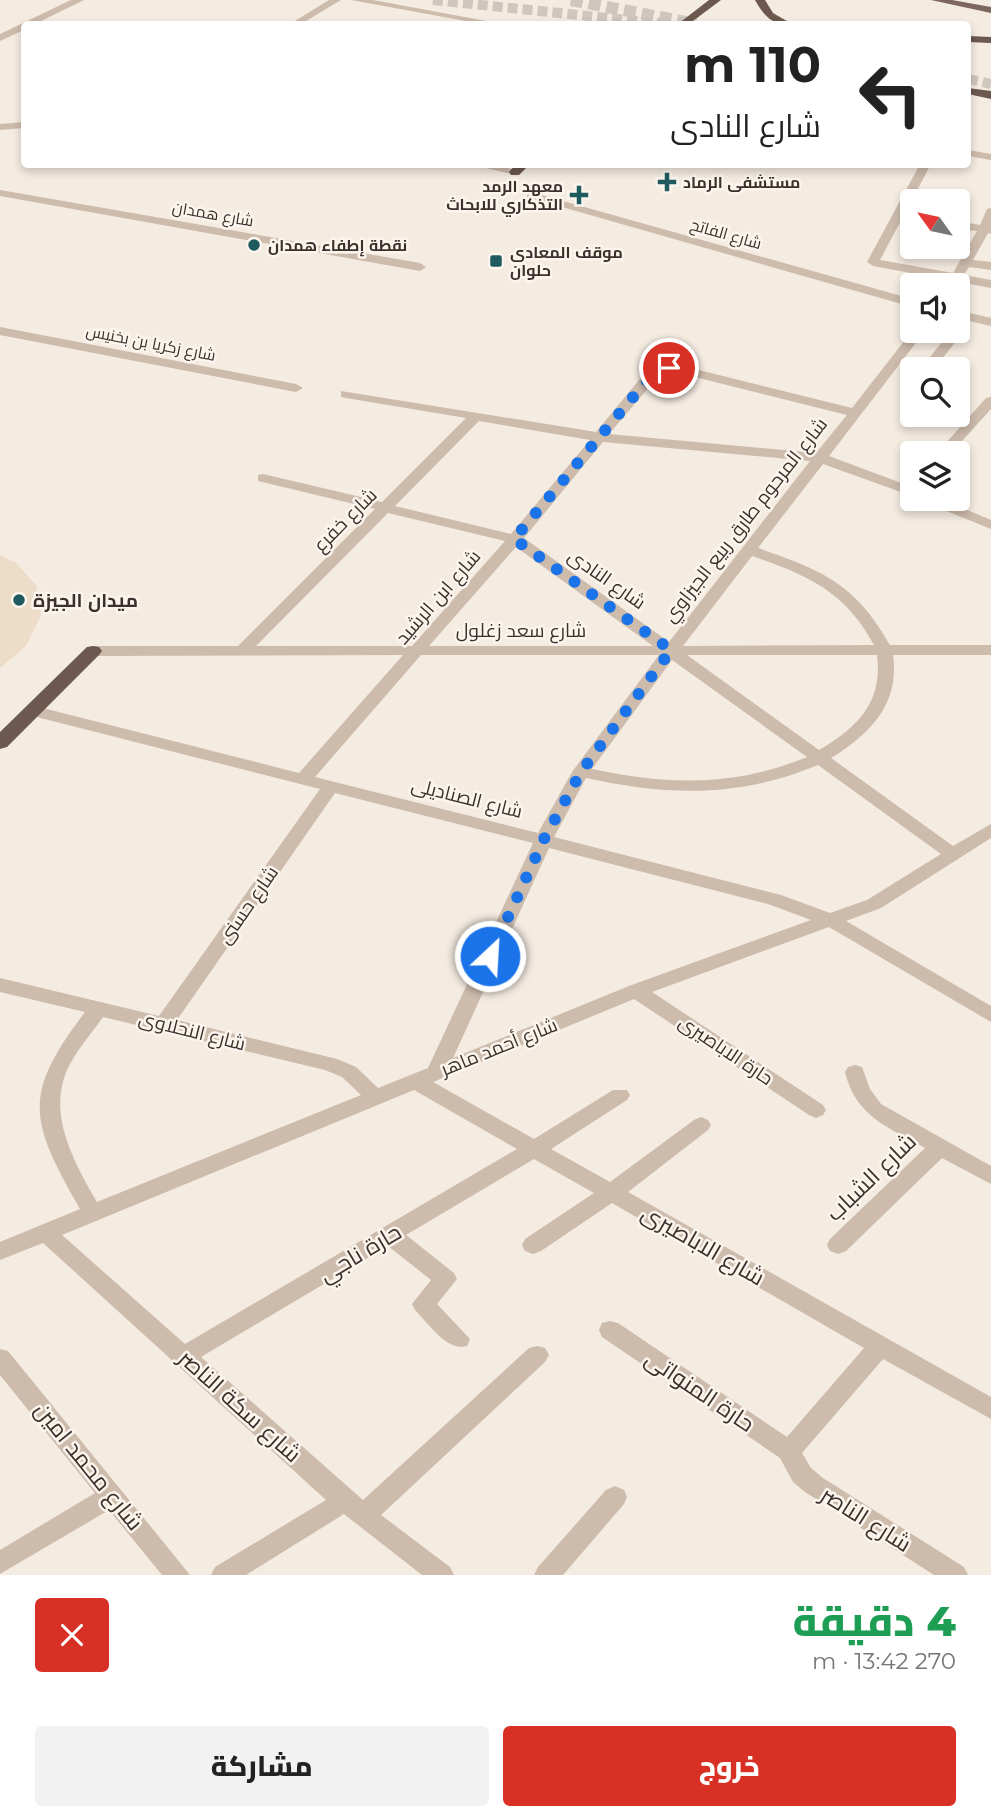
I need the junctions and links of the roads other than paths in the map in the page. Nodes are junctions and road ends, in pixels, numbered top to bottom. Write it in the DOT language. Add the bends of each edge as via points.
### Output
graph roads {
  1 [pos="79,0"];
  2 [pos="336,0"];
  3 [pos="356,0"];
  4 [pos="716,0"];
  5 [pos="760,0"];
  6 [pos="936,0"];
  7 [pos="991,10"];
  8 [pos="34,21"];
  9 [pos="300,21"];
  10 [pos="458,21"];
  11 [pos="687,21"];
  12 [pos="781,21"];
  13 [pos="21,28"];
  14 [pos="991,34"];
  15 [pos="971,37"];
  16 [pos="971,37"];
  17 [pos="0,38"];
  18 [pos="991,40"];
  19 [pos="971,92"];
  20 [pos="991,95"];
  21 [pos="21,125"];
  22 [pos="0,127"];
  23 [pos="971,154"];
  24 [pos="991,157"];
  25 [pos="924,168"];
  26 [pos="916,189"];
  27 [pos="0,193"];
  28 [pos="531,195"];
  29 [pos="991,212"];
  30 [pos="900,224"];
  31 [pos="970,227"];
  32 [pos="988,229"];
  33 [pos="965,263"];
  34 [pos="991,266"];
  35 [pos="421,267"];
  36 [pos="917,273"];
  37 [pos="959,273"];
  38 [pos="970,283"];
  39 [pos="991,284"];
  40 [pos="900,300"];
  41 [pos="970,317"];
  42 [pos="991,322"];
  43 [pos="0,331"];
  44 [pos="910,343"];
  45 [pos="948,343"];
  46 [pos="937,357"];
  47 [pos="296,388"];
  48 [pos="346,394"];
  49 [pos="991,401"];
  50 [pos="855,413"];
  51 [pos="474,418"];
  52 [pos="599,437"];
  53 [pos="955,441"];
  54 [pos="820,458"];
  55 [pos="262,478"];
  56 [pos="900,486"];
  57 [pos="385,508"];
  58 [pos="958,511"];
  59 [pos="991,525"];
  60 [pos="514,539"];
  61 [pos="748,550"];
  62 [pos="243,650"];
  63 [pos="671,650"];
  64 [pos="886,650"];
  65 [pos="991,650"];
  66 [pos="93,651"];
  67 [pos="416,651"];
  68 [pos="31,710"];
  69 [pos="0,743"];
  70 [pos="819,759"];
  71 [pos="581,772"];
  72 [pos="303,779"];
  73 [pos="331,786"];
  74 [pos="991,830"];
  75 [pos="544,839"];
  76 [pos="953,854"];
  77 [pos="832,921"];
  78 [pos="0,985"];
  79 [pos="636,991"];
  80 [pos="99,1008"];
  81 [pos="991,1015"];
  82 [pos="164,1024"];
  83 [pos="855,1072"];
  84 [pos="436,1073"];
  85 [pos="415,1081"];
  86 [pos="620,1095"];
  87 [pos="375,1097"];
  88 [pos="816,1110"];
  89 [pos="701,1125"];
  90 [pos="940,1147"];
  91 [pos="534,1149"];
  92 [pos="988,1171"];
  93 [pos="611,1193"];
  94 [pos="92,1212"];
  95 [pos="44,1231"];
  96 [pos="390,1235"];
  97 [pos="533,1245"];
  98 [pos="838,1245"];
  99 [pos="0,1251"];
  100 [pos="610,1330"];
  101 [pos="459,1339"];
  102 [pos="880,1346"];
  103 [pos="185,1355"];
  104 [pos="537,1355"];
  105 [pos="0,1358"];
  106 [pos="991,1409"];
  107 [pos="789,1451"];
  108 [pos="112,1495"];
  109 [pos="615,1497"];
  110 [pos="354,1508"];
  111 [pos="0,1563"];
  112 [pos="177,1575"];
  113 [pos="224,1575"];
  114 [pos="441,1575"];
  115 [pos="548,1575"];
  116 [pos="955,1575"];
  1 -- 8 [label="street"];
  2 -- 9 [label="street"];
  3 -- 10 [label="street"];
  4 -- 11 [label="highway"];
  5 -- 12 [label="highway" via="769,15"];
  6 -- 7 [label="main road"];
  13 -- 17 [label="street"];
  14 -- 15 [label="highway"];
  16 -- 18 [label="highway"];
  19 -- 20 [label="highway"];
  21 -- 22 [label="street"];
  23 -- 24 [label="street"];
  25 -- 26 [label="street"];
  27 -- 35 [label="street, شارع همدان"];
  28 -- 40 [label="street, شارع الفاتح"];
  29 -- 32 [label="street"];
  30 -- 36 [label="street" via="873,262"];
  31 -- 32 [label="street"];
  32 -- 33 [label="street"];
  33 -- 34 [label="street"];
  33 -- 37 [label="street"];
  38 -- 39 [label="street"];
  41 -- 42 [label="street"];
  43 -- 47 [label="street, شارع زكريا بن بخنيس"];
  44 -- 50 [label="street, شارع المرحوم طارق ربيع الجيزاوي"];
  45 -- 46 [label="street"];
  48 -- 51 [label="street"];
  49 -- 53 [label="street"];
  50 -- 52 [label="street, شارع ابن الرشيد" via="669,368 654,372"];
  50 -- 54 [label="street, شارع المرحوم طارق ربيع الجيزاوي"];
  51 -- 52 [label="street"];
  51 -- 57 [label="street, شارع خفرع"];
  52 -- 54 [label="street"];
  52 -- 60 [label="street, شارع ابن الرشيد"];
  54 -- 56 [label="street"];
  54 -- 61 [label="street, شارع المرحوم طارق ربيع الجيزاوي"];
  55 -- 57 [label="street, شارع النادى"];
  57 -- 60 [label="street, شارع النادى"];
  57 -- 62 [label="street, شارع خفرع"];
  58 -- 59 [label="street"];
  60 -- 63 [label="street, شارع النادى"];
  60 -- 67 [label="street, شارع ابن الرشيد"];
  61 -- 63 [label="street, شارع المرحوم طارق ربيع الجيزاوي"];
  61 -- 64 [label="street" via="797,567 838,590 868,618"];
  62 -- 66 [label="street, شارع سعد زغلول"];
  62 -- 67 [label="street, شارع سعد زغلول"];
  63 -- 64 [label="street, شارع سعد زغلول"];
  63 -- 67 [label="street, شارع سعد زغلول"];
  63 -- 70 [label="street, شارع النادى"];
  63 -- 71 [label="street, شارع المرحوم طارق ربيع الجيزاوي"];
  64 -- 65 [label="street, شارع سعد زغلول"];
  64 -- 70 [label="street" via="888,680 878,709 854,736"];
  66 -- 68 [label="highway"];
  67 -- 72 [label="street, شارع ابن الرشيد"];
  68 -- 69 [label="highway"];
  68 -- 72 [label="street, شارع الصناديلى"];
  70 -- 71 [label="street" via="778,775 680,787 629,783"];
  70 -- 76 [label="street, شارع النادى"];
  71 -- 75 [label="street, شارع المرحوم طارق ربيع الجيزاوي"];
  72 -- 73 [label="street, شارع الصناديلى"];
  73 -- 75 [label="street, شارع الصناديلى"];
  73 -- 82 [label="street, شارع حسنى"];
  74 -- 76 [label="street, شارع أحمد ماهر"];
  75 -- 77 [label="street, شارع الصناديلى" via="774,899"];
  75 -- 84 [label="street, شارع المرحوم طارق ربيع الجيزاوي"];
  76 -- 77 [label="street, شارع أحمد ماهر" via="874,904"];
  77 -- 79 [label="street, شارع أحمد ماهر"];
  77 -- 81 [label="street, شارع الصناديلى"];
  78 -- 80 [label="street, شارع النحلاوى"];
  79 -- 84 [label="street, شارع أحمد ماهر"];
  79 -- 88 [label="street, حارة الاباصيرى"];
  80 -- 82 [label="street, شارع النحلاوى"];
  80 -- 94 [label="street" via="63,1061 50,1092 53,1125 65,1161"];
  82 -- 87 [label="street, شارع النحلاوى" via="330,1064 349,1072"];
  83 -- 90 [label="street" via="860,1091 874,1109"];
  84 -- 85 [label="street, شارع أحمد ماهر"];
  85 -- 87 [label="street, شارع أحمد ماهر"];
  85 -- 91 [label="street, شارع الاباصيرى"];
  86 -- 91 [label="street, حارة ناجي"];
  87 -- 94 [label="street, شارع أحمد ماهر"];
  89 -- 93 [label="street"];
  90 -- 92 [label="street"];
  90 -- 98 [label="street, شارع الشباب"];
  91 -- 93 [label="street, شارع الاباصيرى"];
  91 -- 96 [label="street, حارة ناجي"];
  93 -- 97 [label="street"];
  93 -- 102 [label="street, شارع الاباصيرى"];
  94 -- 95 [label="street, شارع أحمد ماهر"];
  95 -- 99 [label="street, شارع أحمد ماهر"];
  95 -- 103 [label="street, شارع سكة الناصر"];
  96 -- 101 [label="street" via="446,1279 423,1304"];
  96 -- 103 [label="street, حارة ناجي"];
  100 -- 107 [label="street, حارة المنواتى"];
  102 -- 106 [label="street, شارع الاباصيرى"];
  102 -- 107 [label="street"];
  103 -- 110 [label="street, شارع سكة الناصر"];
  104 -- 110 [label="street"];
  105 -- 108 [label="street, شارع محمد امين"];
  107 -- 116 [label="street, شارع الناصر" via="802,1475 814,1485"];
  108 -- 111 [label="street"];
  108 -- 112 [label="street, شارع محمد امين"];
  109 -- 115 [label="street"];
  110 -- 113 [label="street"];
  110 -- 114 [label="street, شارع سكة الناصر"];
}
